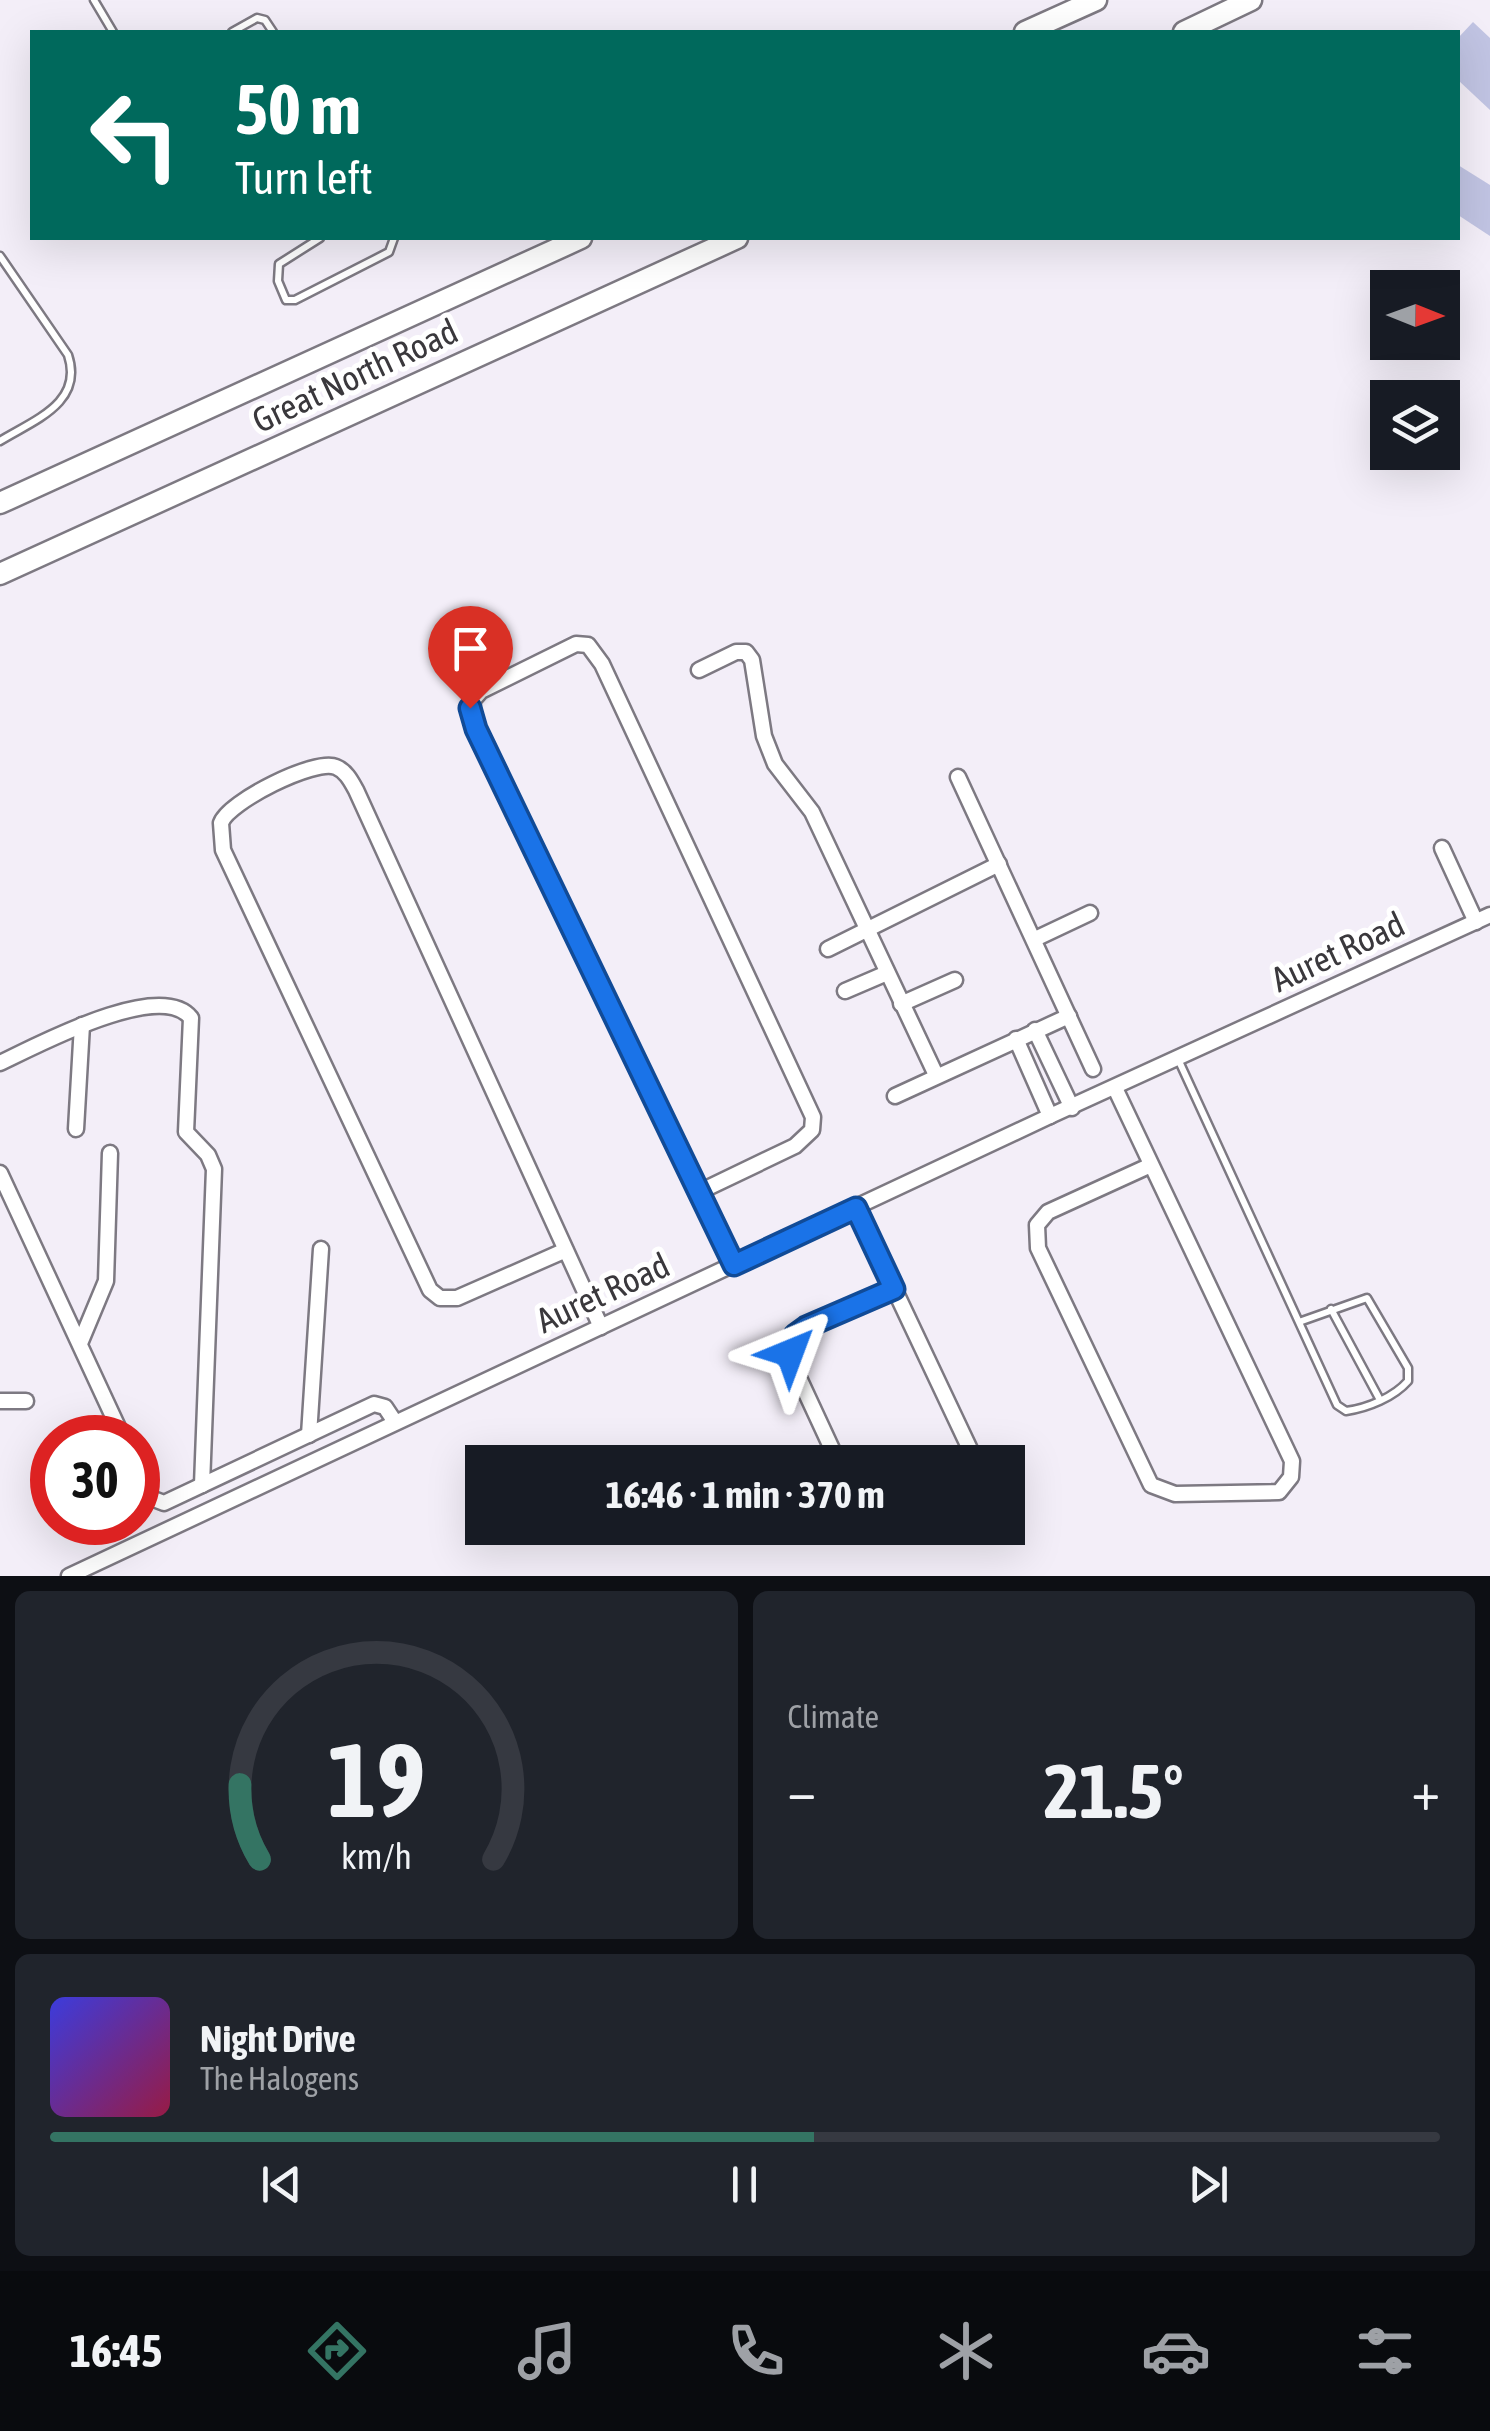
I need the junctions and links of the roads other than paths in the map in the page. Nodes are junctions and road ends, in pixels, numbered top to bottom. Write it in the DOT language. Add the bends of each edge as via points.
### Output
graph roads {
  1 [pos="94,0"];
  2 [pos="1096,0"];
  3 [pos="1251,0"];
  4 [pos="112,30"];
  5 [pos="236,30"];
  6 [pos="272,30"];
  7 [pos="1029,30"];
  8 [pos="1188,30"];
  9 [pos="317,240"];
  10 [pos="393,240"];
  11 [pos="577,240"];
  12 [pos="732,240"];
  13 [pos="0,256"];
  14 [pos="0,441"];
  15 [pos="0,502"];
  16 [pos="0,574"];
  17 [pos="698,670"];
  18 [pos="958,777"];
  19 [pos="1442,848"];
  20 [pos="999,864"];
  21 [pos="1090,913"];
  22 [pos="1483,918"];
  23 [pos="867,932"];
  24 [pos="1035,939"];
  25 [pos="828,949"];
  26 [pos="887,973"];
  27 [pos="955,980"];
  28 [pos="845,992"];
  29 [pos="901,1004"];
  30 [pos="1069,1016"];
  31 [pos="82,1025"];
  32 [pos="1035,1030"];
  33 [pos="1016,1039"];
  34 [pos="1177,1059"];
  35 [pos="0,1063"];
  36 [pos="1094,1069"];
  37 [pos="936,1075"];
  38 [pos="1115,1088"];
  39 [pos="894,1096"];
  40 [pos="1072,1108"];
  41 [pos="1050,1116"];
  42 [pos="76,1129"];
  43 [pos="110,1153"];
  44 [pos="1151,1165"];
  45 [pos="0,1173"];
  46 [pos="698,1192"];
  47 [pos="856,1208"];
  48 [pos="321,1248"];
  49 [pos="566,1250"];
  50 [pos="734,1265"];
  51 [pos="894,1289"];
  52 [pos="1331,1309"];
  53 [pos="1299,1322"];
  54 [pos="602,1327"];
  55 [pos="80,1341"];
  56 [pos="1380,1400"];
  57 [pos="0,1401"];
  58 [pos="26,1402"];
  59 [pos="114,1415"];
  60 [pos="394,1422"];
  61 [pos="309,1436"];
  62 [pos="830,1445"];
  63 [pos="968,1445"];
  64 [pos="202,1486"];
  65 [pos="160,1501"];
  66 [pos="69,1576"];
  1 -- 4 [label="lane"];
  2 -- 7 [label="main road"];
  3 -- 8 [label="main road"];
  5 -- 6 [label="lane" via="258,18"];
  9 -- 10 [label="lane" via="279,264 286,300 389,252"];
  11 -- 15 [label="main road, Great North Road"];
  12 -- 16 [label="main road, Great North Road"];
  13 -- 14 [label="lane" via="73,369 62,402"];
  17 -- 23 [label="street" via="736,652 752,660 769,750 812,812"];
  18 -- 20 [label="street"];
  19 -- 22 [label="street"];
  20 -- 23 [label="street"];
  20 -- 24 [label="street"];
  21 -- 24 [label="street"];
  22 -- 34 [label="street, Auret Road"];
  23 -- 25 [label="street"];
  23 -- 26 [label="street"];
  24 -- 30 [label="street"];
  26 -- 28 [label="street"];
  26 -- 29 [label="street"];
  27 -- 29 [label="street"];
  29 -- 37 [label="street"];
  30 -- 32 [label="street"];
  30 -- 36 [label="street"];
  31 -- 35 [label="street"];
  31 -- 42 [label="street"];
  31 -- 64 [label="street" via="135,1008 182,1010 192,1018 186,1132 214,1169"];
  32 -- 33 [label="street"];
  32 -- 40 [label="street"];
  33 -- 37 [label="street"];
  33 -- 41 [label="street"];
  34 -- 38 [label="street, Auret Road"];
  34 -- 53 [label="lane"];
  37 -- 39 [label="street"];
  38 -- 40 [label="street, Auret Road"];
  38 -- 44 [label="street"];
  40 -- 41 [label="street, Auret Road"];
  41 -- 47 [label="street, Auret Road"];
  43 -- 55 [label="street" via="106,1282"];
  44 -- 44 [label="street" via="1292,1461 1291,1478 1279,1492 1175,1494 1148,1481 1038,1248 1037,1225 1048,1212"];
  45 -- 55 [label="street"];
  46 -- 46 [label="street" via="471,713 482,692 576,644 588,645 602,664 813,1116 812,1130 795,1146"];
  46 -- 50 [label="street"];
  47 -- 50 [label="street, Auret Road"];
  47 -- 51 [label="street"];
  48 -- 61 [label="street"];
  49 -- 49 [label="street" via="345,772 314,766 234,804 221,822 223,850 430,1290 457,1298"];
  49 -- 54 [label="street"];
  50 -- 54 [label="street, Auret Road"];
  51 -- 62 [label="street" via="795,1335 793,1365"];
  51 -- 63 [label="street"];
  52 -- 53 [label="lane"];
  52 -- 56 [label="lane"];
  52 -- 56 [label="lane" via="1367,1298 1374,1304 1408,1368 1408,1382"];
  53 -- 56 [label="lane" via="1337,1404 1346,1411"];
  54 -- 60 [label="street, Auret Road"];
  55 -- 59 [label="street"];
  57 -- 58 [label="street"];
  60 -- 61 [label="street" via="386,1408 374,1404"];
  60 -- 66 [label="street, Auret Road"];
  61 -- 64 [label="street"];
  64 -- 65 [label="street"];
}
